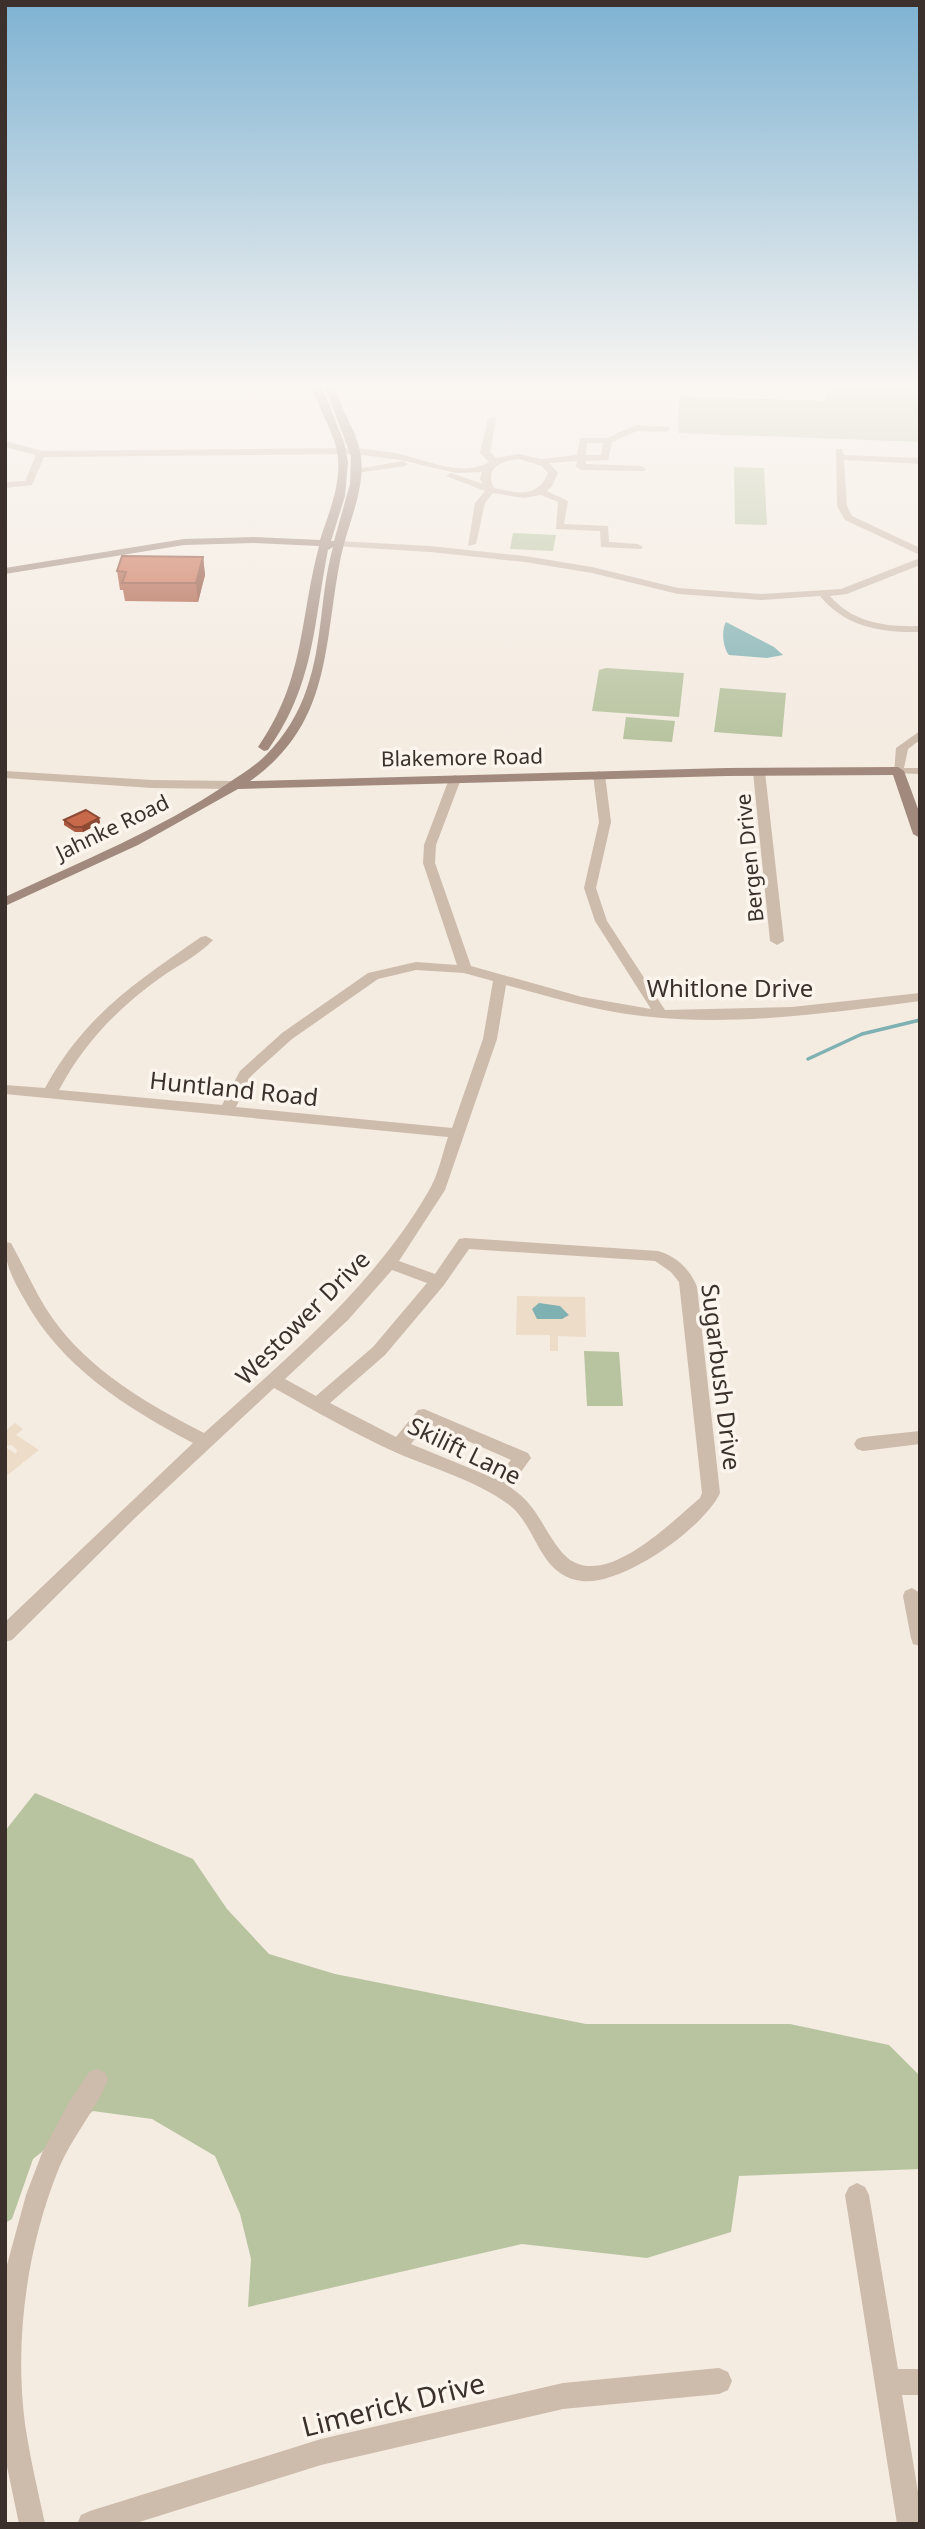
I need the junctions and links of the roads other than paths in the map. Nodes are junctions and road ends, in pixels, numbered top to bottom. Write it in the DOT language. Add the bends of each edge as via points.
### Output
graph roads {
  1 [pos="338,505"];
  2 [pos="350,505"];
  3 [pos="480,505"];
  4 [pos="562,505"];
  5 [pos="842,505"];
  6 [pos="471,544"];
  7 [pos="330,546"];
  8 [pos="638,547"];
  9 [pos="920,552"];
  10 [pos="920,561"];
  11 [pos="5,571"];
  12 [pos="5,577"];
  13 [pos="824,595"];
  14 [pos="920,629"];
  15 [pos="920,734"];
  16 [pos="898,771"];
  17 [pos="920,771"];
  18 [pos="759,772"];
  19 [pos="5,774"];
  20 [pos="599,775"];
  21 [pos="455,779"];
  22 [pos="233,785"];
  23 [pos="920,834"];
  24 [pos="5,902"];
  25 [pos="206,940"];
  26 [pos="777,941"];
  27 [pos="465,969"];
  28 [pos="500,979"];
  29 [pos="920,997"];
  30 [pos="661,1014"];
  31 [pos="5,1089"];
  32 [pos="50,1093"];
  33 [pos="227,1110"];
  34 [pos="458,1133"];
  35 [pos="5,1247"];
  36 [pos="389,1263"];
  37 [pos="438,1281"];
  38 [pos="273,1380"];
  39 [pos="318,1404"];
  40 [pos="920,1437"];
  41 [pos="206,1442"];
  42 [pos="863,1444"];
  43 [pos="399,1446"];
  44 [pos="499,1489"];
  45 [pos="604,1574"];
  46 [pos="912,1597"];
  47 [pos="5,1634"];
  48 [pos="920,1638"];
  49 [pos="97,2080"];
  50 [pos="856,2195"];
  51 [pos="719,2381"];
  52 [pos="886,2382"];
  53 [pos="920,2382"];
  54 [pos="32,2524"];
  55 [pos="90,2524"];
  56 [pos="910,2524"];
  1 -- 7 [label="main road, Jahnke Road"];
  2 -- 7 [label="main road, Jahnke Road"];
  3 -- 6 [label="street"];
  4 -- 8 [label="street" via="559,527 605,528 604,545"];
  5 -- 9 [label="street" via="848,518"];
  7 -- 11 [label="main road" via="247,539 184,542"];
  7 -- 12 [label="main road" via="179,549"];
  7 -- 13 [label="street" via="549,563 685,592"];
  7 -- 22 [label="main road, Jahnke Road" via="293,702 274,736"];
  10 -- 13 [label="street" via="849,590"];
  13 -- 14 [label="street" via="835,609 857,621"];
  15 -- 16 [label="street" via="902,748"];
  16 -- 17 [label="street, Blakemore Road"];
  16 -- 18 [label="main road, Blakemore Road"];
  16 -- 23 [label="main road"];
  18 -- 20 [label="main road, Blakemore Road"];
  18 -- 26 [label="street, Bergen Drive"];
  19 -- 22 [label="street, Blakemore Road"];
  20 -- 21 [label="main road, Blakemore Road"];
  20 -- 30 [label="street" via="605,822 590,888 601,921"];
  21 -- 22 [label="main road, Blakemore Road"];
  21 -- 27 [label="street" via="430,845 429,863"];
  22 -- 24 [label="main road, Jahnke Road" via="171,822"];
  25 -- 32 [label="street" via="100,1020 68,1060"];
  27 -- 28 [label="street"];
  27 -- 33 [label="street" via="416,966 373,976 287,1036 245,1074"];
  28 -- 30 [label="street, Whitlone Drive" via="584,1001"];
  28 -- 34 [label="street, Westower Drive" via="490,1040"];
  29 -- 30 [label="street, Whitlone Drive" via="809,1012"];
  31 -- 32 [label="street, Huntland Road"];
  32 -- 33 [label="street, Huntland Road"];
  33 -- 34 [label="street, Huntland Road"];
  34 -- 36 [label="street, Westower Drive" via="437,1190"];
  35 -- 41 [label="street" via="51,1329 78,1360 135,1405"];
  36 -- 37 [label="street"];
  36 -- 38 [label="street, Westower Drive" via="342,1316"];
  37 -- 39 [label="street" via="379,1351"];
  37 -- 45 [label="street, Sugarbush Drive" via="465,1243 645,1254 670,1262 686,1277 711,1493 707,1502 622,1569"];
  38 -- 39 [label="street, Skilift Lane"];
  38 -- 41 [label="street, Westower Drive"];
  39 -- 43 [label="street, Skilift Lane"];
  40 -- 42 [label="street"];
  41 -- 47 [label="street, Westower Drive"];
  43 -- 44 [label="street, Skilift Lane"];
  43 -- 44 [label="street" via="424,1415 522,1458"];
  44 -- 45 [label="street, Skilift Lane" via="527,1510 557,1563 579,1574"];
  46 -- 48 [label="street"];
  49 -- 54 [label="street" via="66,2129 44,2180 23,2245 10,2323 11,2409"];
  50 -- 52 [label="street"];
  51 -- 55 [label="street, Limerick Drive" via="563,2396 321,2452"];
  52 -- 53 [label="street"];
  52 -- 56 [label="street"];
}
